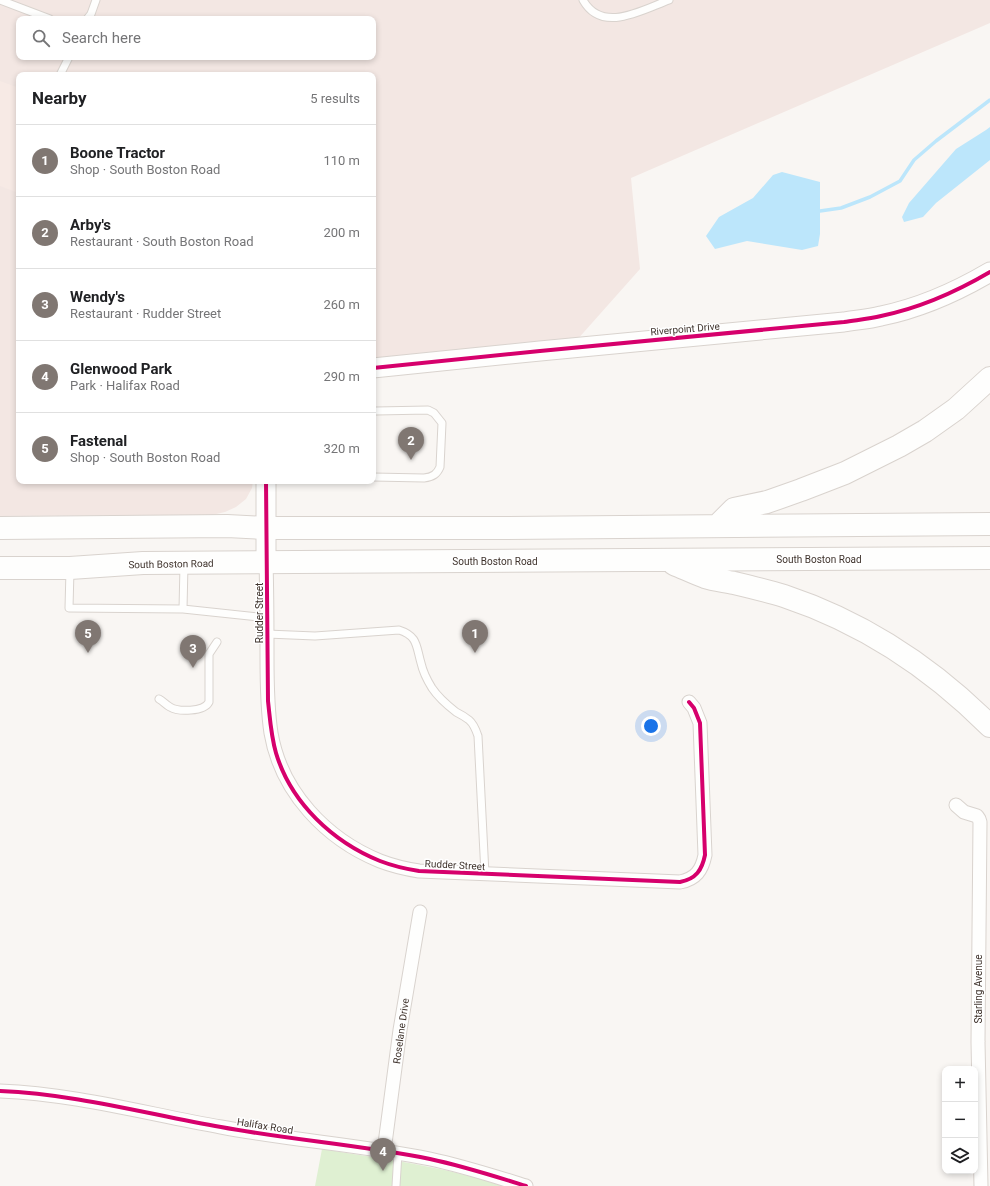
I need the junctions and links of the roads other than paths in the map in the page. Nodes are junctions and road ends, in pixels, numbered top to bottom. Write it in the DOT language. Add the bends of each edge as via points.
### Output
graph roads {
  1 [pos="0,0"];
  2 [pos="96,0"];
  3 [pos="583,0"];
  4 [pos="669,0"];
  5 [pos="42,16"];
  6 [pos="90,16"];
  7 [pos="68,60"];
  8 [pos="62,72"];
  9 [pos="990,272"];
  10 [pos="376,368"];
  11 [pos="990,378"];
  12 [pos="376,411"];
  13 [pos="376,477"];
  14 [pos="266,484"];
  15 [pos="990,524"];
  16 [pos="717,526"];
  17 [pos="0,528"];
  18 [pos="266,528"];
  19 [pos="990,558"];
  20 [pos="666,560"];
  21 [pos="184,563"];
  22 [pos="266,563"];
  23 [pos="0,568"];
  24 [pos="70,568"];
  25 [pos="183,609"];
  26 [pos="267,618"];
  27 [pos="267,634"];
  28 [pos="217,642"];
  29 [pos="159,699"];
  30 [pos="689,702"];
  31 [pos="990,726"];
  32 [pos="956,805"];
  33 [pos="485,874"];
  34 [pos="420,912"];
  35 [pos="0,1091"];
  36 [pos="384,1151"];
  37 [pos="398,1153"];
  38 [pos="396,1186"];
  39 [pos="526,1186"];
  40 [pos="981,1186"];
  1 -- 5 [label="lane"];
  2 -- 6 [label="lane"];
  3 -- 4 [label="lane" via="594,13 621,18"];
  7 -- 8 [label="lane"];
  9 -- 10 [label="street, Riverpoint Drive" via="941,298 912,308 844,322"];
  11 -- 16 [label="highway" via="956,409 898,446 801,490 767,502 734,509"];
  12 -- 13 [label="lane" via="428,410 442,423 438,473 424,478"];
  14 -- 18 [label="street"];
  15 -- 16 [label="highway"];
  16 -- 18 [label="highway"];
  17 -- 18 [label="highway"];
  18 -- 22 [label="street"];
  19 -- 20 [label="highway, South Boston Road"];
  20 -- 22 [label="highway, South Boston Road"];
  20 -- 31 [label="highway" via="705,577 784,596 850,624 885,643 935,676"];
  21 -- 22 [label="highway, South Boston Road"];
  21 -- 24 [label="highway, South Boston Road"];
  21 -- 25 [label="lane"];
  22 -- 26 [label="street, Rudder Street"];
  23 -- 24 [label="highway, South Boston Road"];
  24 -- 25 [label="lane" via="70,608"];
  25 -- 26 [label="lane"];
  26 -- 27 [label="street, Rudder Street"];
  27 -- 33 [label="street, Rudder Street" via="268,701 276,754 296,793 312,814 346,844 382,862 419,871"];
  27 -- 33 [label="lane" via="315,636 399,630 414,638 426,678 434,691 444,702 469,720 478,736"];
  28 -- 29 [label="lane" via="209,654 208,704 200,709 178,710"];
  30 -- 33 [label="street, Rudder Street" via="700,723 705,855 703,865 694,877 680,882"];
  32 -- 40 [label="street, Starling Avenue" via="964,812 977,816 980,822 978,1042"];
  34 -- 36 [label="street, Roselane Drive" via="400,1030"];
  35 -- 36 [label="street, Halifax Road" via="61,1096 221,1127"];
  36 -- 37 [label="street, Halifax Road"];
  37 -- 38 [label="lane"];
  37 -- 39 [label="street, Halifax Road" via="477,1170"];
}
